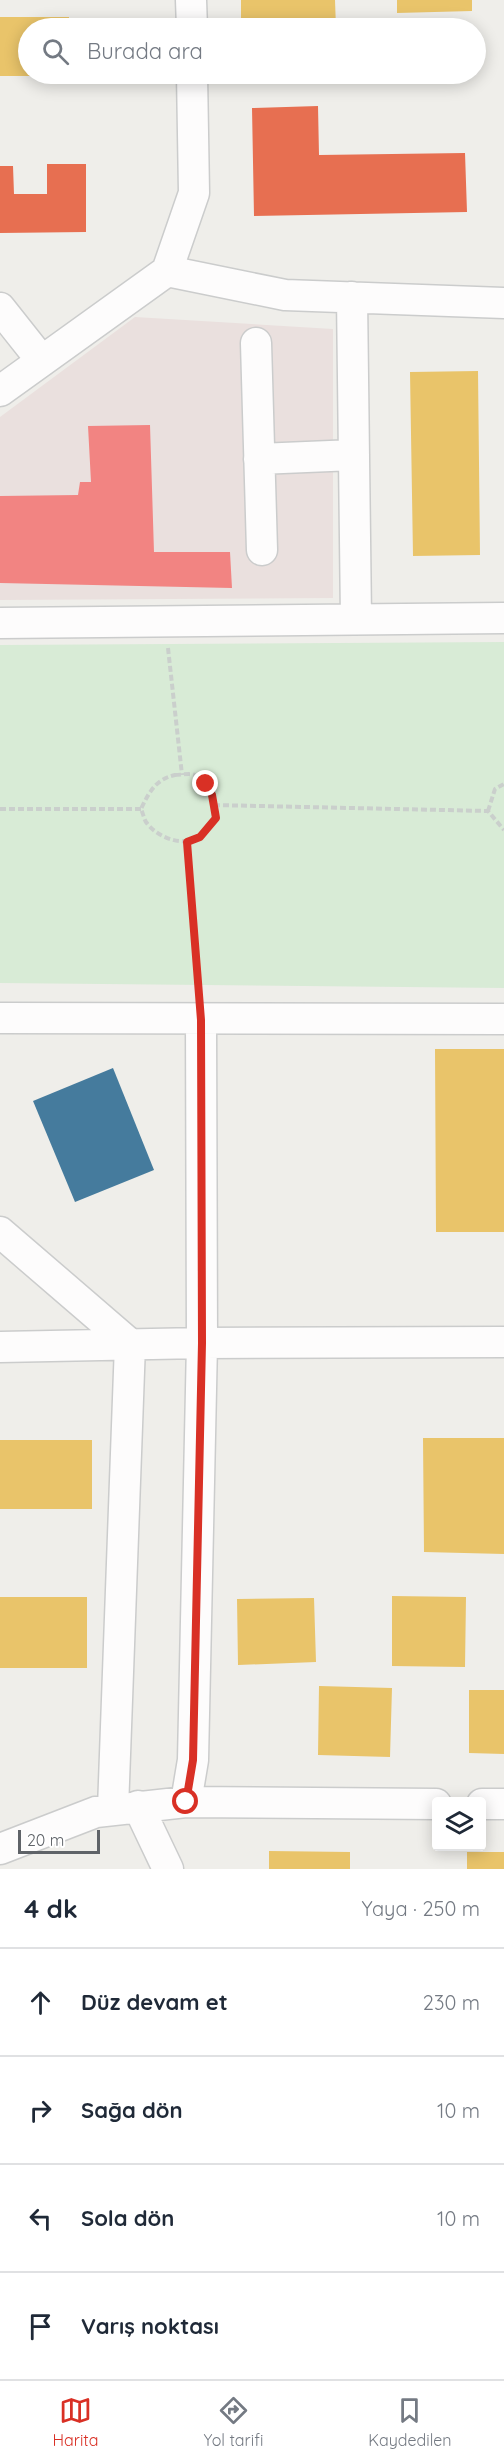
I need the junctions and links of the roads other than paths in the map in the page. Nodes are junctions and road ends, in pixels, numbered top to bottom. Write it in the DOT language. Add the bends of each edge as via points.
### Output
graph roads {
  1 [pos="191,0"];
  2 [pos="192,18"];
  3 [pos="192,84"];
  4 [pos="167,271"];
  5 [pos="352,297"];
  6 [pos="504,303"];
  7 [pos="0,308"];
  8 [pos="256,343"];
  9 [pos="42,361"];
  10 [pos="0,391"];
  11 [pos="354,455"];
  12 [pos="259,459"];
  13 [pos="262,550"];
  14 [pos="504,618"];
  15 [pos="356,619"];
  16 [pos="0,623"];
  17 [pos="0,1018"];
  18 [pos="504,1019"];
  19 [pos="201,1020"];
  20 [pos="0,1232"];
  21 [pos="504,1342"];
  22 [pos="202,1343"];
  23 [pos="130,1344"];
  24 [pos="0,1347"];
  25 [pos="186,1802"];
  26 [pos="432,1804"];
  27 [pos="486,1804"];
  28 [pos="504,1804"];
  29 [pos="126,1807"];
  30 [pos="0,1849"];
  31 [pos="168,1869"];
  1 -- 2 [label="street"];
  3 -- 4 [label="street" via="194,193"];
  4 -- 5 [label="street" via="285,295"];
  4 -- 9 [label="street"];
  5 -- 6 [label="street"];
  5 -- 11 [label="street"];
  7 -- 9 [label="street"];
  8 -- 12 [label="street"];
  9 -- 10 [label="street"];
  11 -- 12 [label="street"];
  11 -- 15 [label="street"];
  12 -- 13 [label="street"];
  14 -- 15 [label="street"];
  15 -- 16 [label="street"];
  17 -- 19 [label="street"];
  18 -- 19 [label="street"];
  19 -- 22 [label="street"];
  20 -- 23 [label="street"];
  21 -- 22 [label="street"];
  22 -- 23 [label="street"];
  22 -- 25 [label="street" via="193,1760"];
  23 -- 24 [label="street"];
  23 -- 29 [label="street"];
  25 -- 26 [label="street"];
  25 -- 29 [label="street"];
  27 -- 28 [label="street"];
  29 -- 30 [label="street" via="96,1812"];
  29 -- 31 [label="street"];
}
